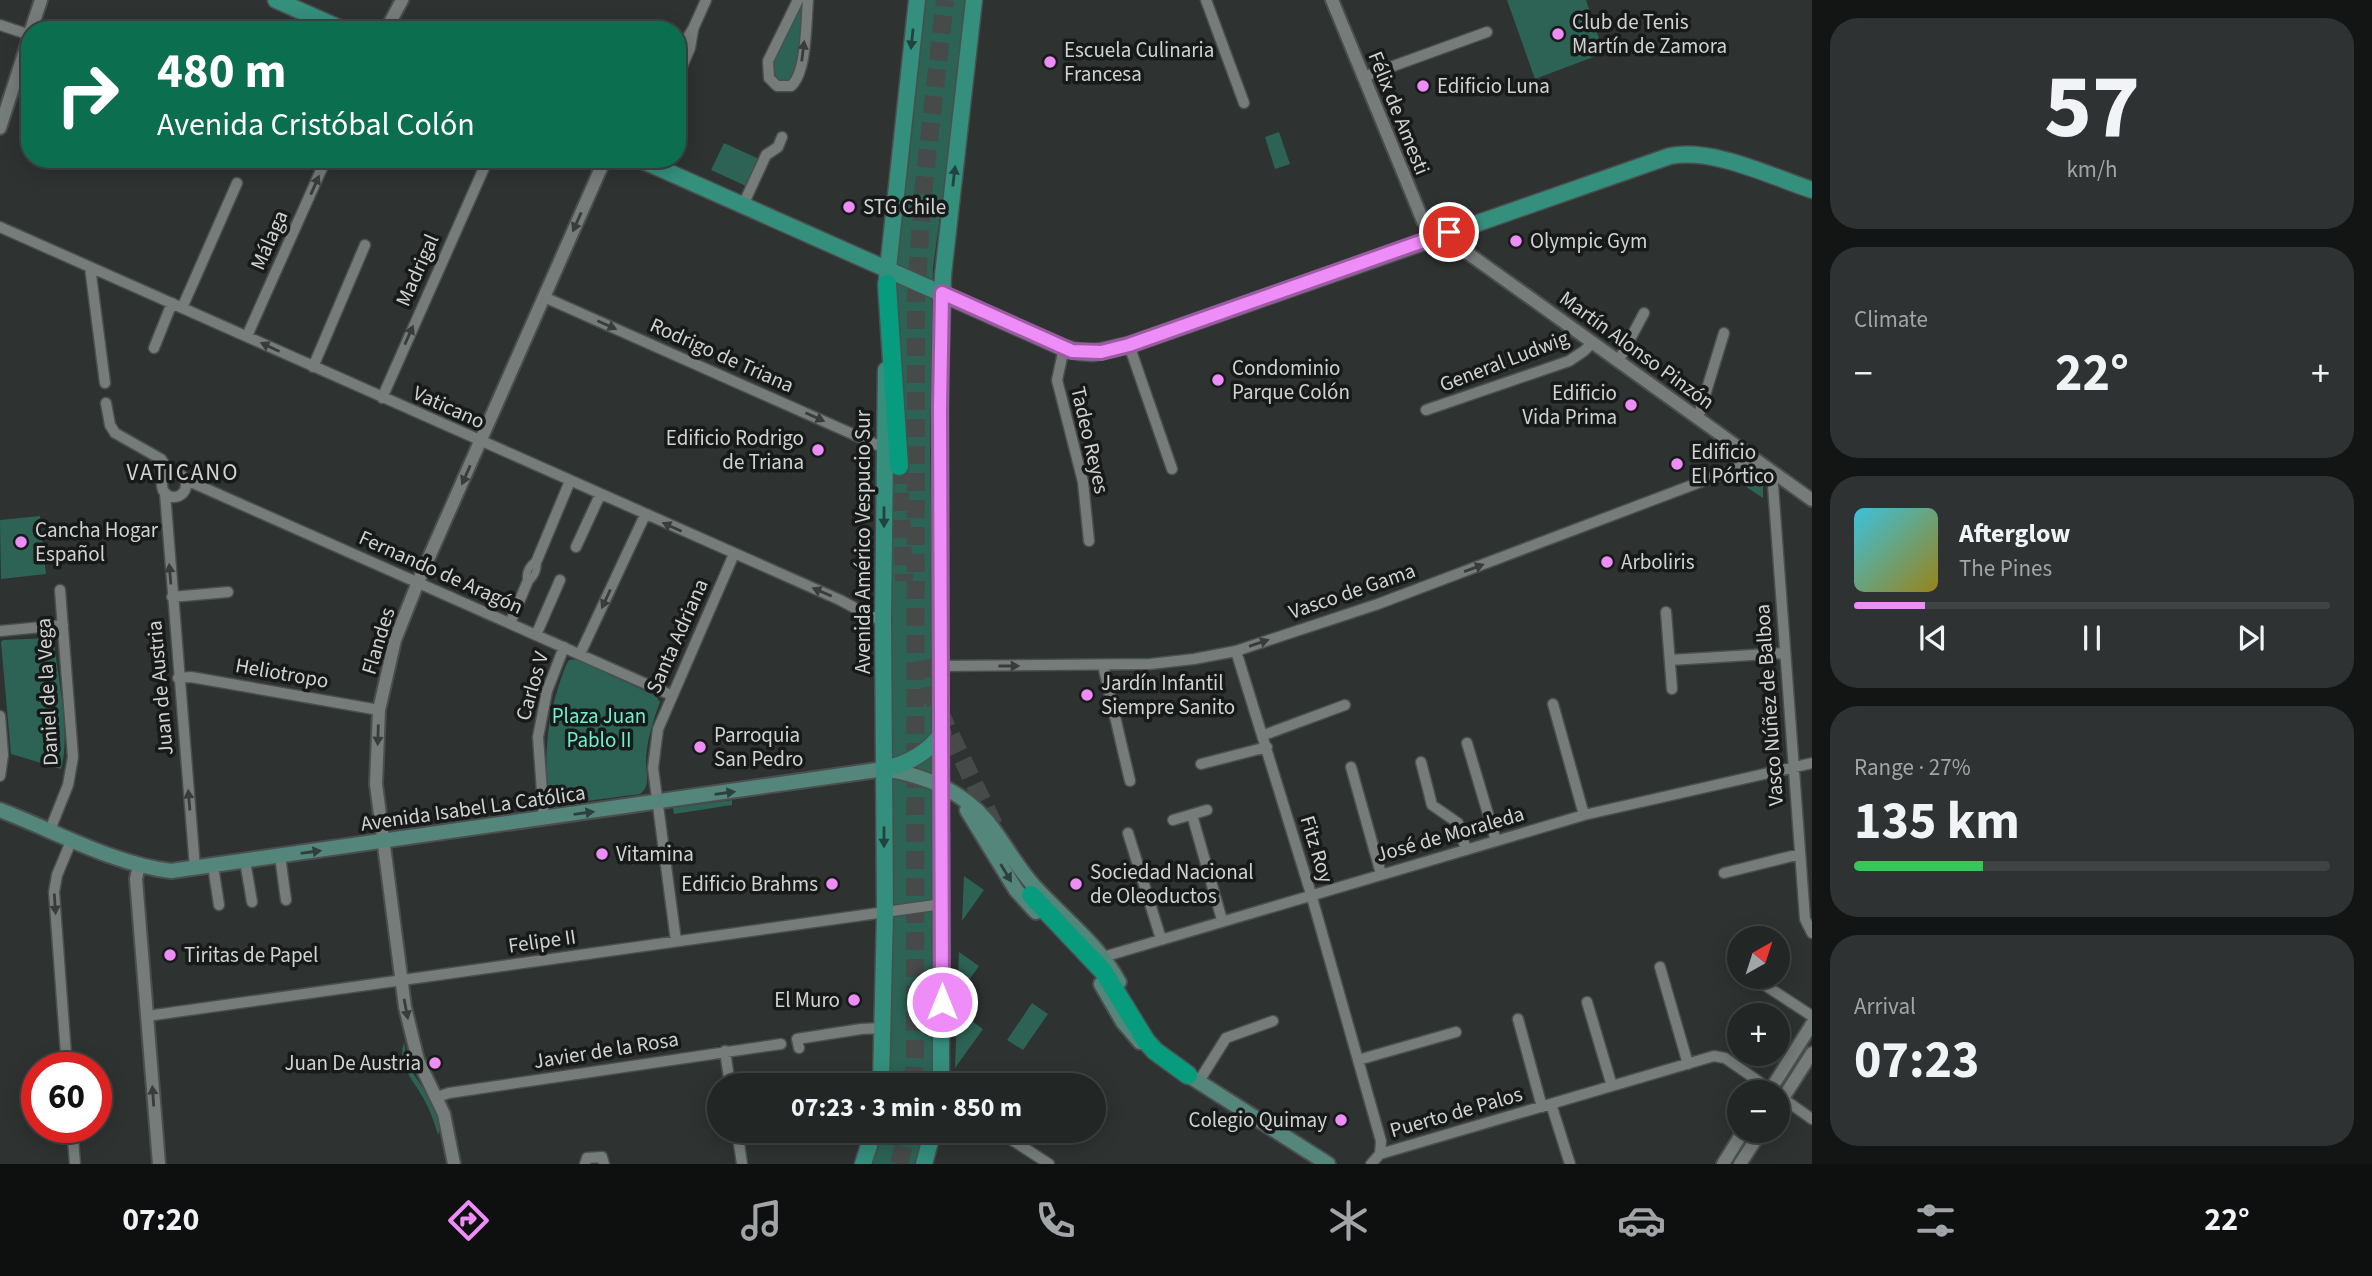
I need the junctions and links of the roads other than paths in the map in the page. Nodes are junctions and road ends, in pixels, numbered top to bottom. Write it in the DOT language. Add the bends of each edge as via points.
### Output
graph roads {
  1 [pos="41,0"];
  2 [pos="276,0"];
  3 [pos="402,0"];
  4 [pos="706,0"];
  5 [pos="799,0"];
  6 [pos="808,0"];
  7 [pos="917,0"];
  8 [pos="1206,0"];
  9 [pos="1332,0"];
  10 [pos="973,3"];
  11 [pos="34,21"];
  12 [pos="305,21"];
  13 [pos="391,21"];
  14 [pos="0,25"];
  15 [pos="693,29"];
  16 [pos="21,30"];
  17 [pos="1487,32"];
  18 [pos="686,40"];
  19 [pos="21,55"];
  20 [pos="686,59"];
  21 [pos="1363,77"];
  22 [pos="6,89"];
  23 [pos="1244,103"];
  24 [pos="0,128"];
  25 [pos="782,137"];
  26 [pos="322,168"];
  27 [pos="484,168"];
  28 [pos="601,168"];
  29 [pos="659,168"];
  30 [pos="237,183"];
  31 [pos="1812,190"];
  32 [pos="743,205"];
  33 [pos="0,227"];
  34 [pos="1436,236"];
  35 [pos="365,245"];
  36 [pos="90,267"];
  37 [pos="887,276"];
  38 [pos="942,293"];
  39 [pos="544,297"];
  40 [pos="177,306"];
  41 [pos="1644,313"];
  42 [pos="1724,333"];
  43 [pos="247,336"];
  44 [pos="1593,342"];
  45 [pos="1129,345"];
  46 [pos="154,348"];
  47 [pos="1065,348"];
  48 [pos="1619,360"];
  49 [pos="313,367"];
  50 [pos="105,383"];
  51 [pos="382,398"];
  52 [pos="107,403"];
  53 [pos="1426,411"];
  54 [pos="1698,418"];
  55 [pos="481,442"];
  56 [pos="884,448"];
  57 [pos="1756,461"];
  58 [pos="899,466"];
  59 [pos="1172,469"];
  60 [pos="1772,472"];
  61 [pos="170,474"];
  62 [pos="570,481"];
  63 [pos="188,484"];
  64 [pos="600,495"];
  65 [pos="168,498"];
  66 [pos="1812,500"];
  67 [pos="645,515"];
  68 [pos="1089,541"];
  69 [pos="576,547"];
  70 [pos="734,554"];
  71 [pos="537,560"];
  72 [pos="560,580"];
  73 [pos="418,582"];
  74 [pos="527,583"];
  75 [pos="60,590"];
  76 [pos="228,592"];
  77 [pos="172,597"];
  78 [pos="1665,612"];
  79 [pos="883,620"];
  80 [pos="510,623"];
  81 [pos="63,625"];
  82 [pos="0,631"];
  83 [pos="536,635"];
  84 [pos="564,647"];
  85 [pos="1236,651"];
  86 [pos="1785,653"];
  87 [pos="580,654"];
  88 [pos="1670,660"];
  89 [pos="1103,665"];
  90 [pos="941,666"];
  91 [pos="178,678"];
  92 [pos="1672,689"];
  93 [pos="671,695"];
  94 [pos="1553,704"];
  95 [pos="1345,705"];
  96 [pos="379,710"];
  97 [pos="0,716"];
  98 [pos="942,733"];
  99 [pos="1264,735"];
  100 [pos="1467,743"];
  101 [pos="1267,747"];
  102 [pos="1421,762"];
  103 [pos="1812,763"];
  104 [pos="1201,764"];
  105 [pos="1351,767"];
  106 [pos="1793,767"];
  107 [pos="884,769"];
  108 [pos="0,776"];
  109 [pos="1130,780"];
  110 [pos="942,785"];
  111 [pos="956,795"];
  112 [pos="657,803"];
  113 [pos="0,810"];
  114 [pos="1207,810"];
  115 [pos="1192,815"];
  116 [pos="1584,815"];
  117 [pos="544,819"];
  118 [pos="1173,820"];
  119 [pos="50,830"];
  120 [pos="1128,833"];
  121 [pos="72,839"];
  122 [pos="1496,841"];
  123 [pos="383,842"];
  124 [pos="1466,850"];
  125 [pos="1800,854"];
  126 [pos="280,856"];
  127 [pos="245,861"];
  128 [pos="139,865"];
  129 [pos="213,866"];
  130 [pos="195,869"];
  131 [pos="1724,873"];
  132 [pos="1381,874"];
  133 [pos="1311,894"];
  134 [pos="1031,895"];
  135 [pos="286,900"];
  136 [pos="252,902"];
  137 [pos="942,904"];
  138 [pos="219,905"];
  139 [pos="885,912"];
  140 [pos="1222,920"];
  141 [pos="1812,933"];
  142 [pos="1161,939"];
  143 [pos="676,941"];
  144 [pos="1103,957"];
  145 [pos="1660,967"];
  146 [pos="401,980"];
  147 [pos="1771,989"];
  148 [pos="1587,1002"];
  149 [pos="147,1016"];
  150 [pos="1812,1016"];
  151 [pos="1518,1019"];
  152 [pos="1273,1021"];
  153 [pos="1812,1024"];
  154 [pos="884,1028"];
  155 [pos="1456,1031"];
  156 [pos="781,1044"];
  157 [pos="799,1048"];
  158 [pos="725,1051"];
  159 [pos="66,1052"];
  160 [pos="1812,1053"];
  161 [pos="1358,1059"];
  162 [pos="1688,1064"];
  163 [pos="728,1073"];
  164 [pos="882,1073"];
  165 [pos="941,1073"];
  166 [pos="1194,1078"];
  167 [pos="1755,1080"];
  168 [pos="1783,1080"];
  169 [pos="1788,1080"];
  170 [pos="1612,1086"];
  171 [pos="437,1097"];
  172 [pos="1790,1102"];
  173 [pos="1547,1105"];
  174 [pos="1807,1111"];
  175 [pos="1812,1119"];
  176 [pos="73,1143"];
  177 [pos="739,1143"];
  178 [pos="870,1143"];
  179 [pos="930,1143"];
  180 [pos="1017,1143"];
  181 [pos="1736,1143"];
  182 [pos="1754,1143"];
  183 [pos="1380,1154"];
  184 [pos="75,1164"];
  185 [pos="159,1164"];
  186 [pos="454,1164"];
  187 [pos="584,1164"];
  188 [pos="604,1164"];
  189 [pos="742,1164"];
  190 [pos="863,1164"];
  191 [pos="924,1164"];
  192 [pos="1049,1164"];
  193 [pos="1328,1164"];
  194 [pos="1371,1164"];
  195 [pos="1570,1164"];
  196 [pos="1723,1164"];
  197 [pos="1740,1164"];
  1 -- 11 [label="street"];
  2 -- 12 [label="main road"];
  3 -- 13 [label="street"];
  4 -- 15 [label="street"];
  5 -- 6 [label="street, one-way" via="768,61 767,74 777,86 791,86 797,79"];
  7 -- 37 [label="main road, Avenida Américo Vespucio Sur, one-way"];
  8 -- 23 [label="street"];
  9 -- 21 [label="street, Félix de Amesti"];
  38 -- 10 [label="main road, one-way"];
  14 -- 16 [label="street"];
  15 -- 18 [label="street"];
  15 -- 20 [label="street"];
  17 -- 21 [label="street"];
  19 -- 22 [label="street"];
  21 -- 34 [label="street, Félix de Amesti" via="1423,221"];
  22 -- 24 [label="street"];
  25 -- 32 [label="street" via="778,147 766,155"];
  43 -- 26 [label="street, Málaga, one-way"];
  51 -- 27 [label="street, Madrigal, one-way"];
  28 -- 39 [label="street, Flandes, one-way"];
  29 -- 32 [label="main road"];
  30 -- 40 [label="street"];
  31 -- 34 [label="main road" via="1709,156 1678,154"];
  32 -- 37 [label="main road"];
  33 -- 36 [label="street, Vaticano"];
  34 -- 44 [label="street, Martín Alonso Pinzón" via="1462,249"];
  34 -- 45 [label="main road"];
  35 -- 49 [label="street"];
  36 -- 40 [label="street, Vaticano"];
  36 -- 50 [label="street"];
  37 -- 38 [label="main road"];
  37 -- 56 [label="main road, Avenida Américo Vespucio Sur"];
  37 -- 58 [label="highway"];
  38 -- 47 [label="main road"];
  38 -- 90 [label="main road"];
  39 -- 55 [label="street, Flandes"];
  39 -- 56 [label="street, Rodrigo de Triana, one-way"];
  40 -- 43 [label="street, Vaticano"];
  40 -- 46 [label="street"];
  41 -- 48 [label="street"];
  42 -- 54 [label="street"];
  49 -- 43 [label="street, Vaticano, one-way"];
  44 -- 48 [label="street, Martín Alonso Pinzón"];
  44 -- 53 [label="street, General Ludwig" via="1569,361"];
  45 -- 47 [label="main road" via="1093,353"];
  45 -- 59 [label="street"];
  47 -- 68 [label="street, Tadeo Reyes" via="1057,380 1083,482"];
  48 -- 54 [label="street, Martín Alonso Pinzón"];
  49 -- 51 [label="street, Vaticano"];
  51 -- 55 [label="street, Vaticano"];
  52 -- 61 [label="street" via="115,433 161,459"];
  54 -- 57 [label="street, Martín Alonso Pinzón"];
  55 -- 62 [label="street, Vaticano"];
  55 -- 73 [label="street, Flandes, one-way"];
  56 -- 79 [label="main road, Avenida Américo Vespucio Sur, one-way"];
  57 -- 60 [label="street, Martín Alonso Pinzón"];
  85 -- 57 [label="street, Vasco de Gama, one-way" via="1378,604"];
  60 -- 66 [label="street, Martín Alonso Pinzón"];
  60 -- 86 [label="street, Vasco Núñez de Balboa"];
  61 -- 63 [label="street"];
  61 -- 65 [label="street" via="163,482"];
  62 -- 64 [label="street, Vaticano"];
  62 -- 71 [label="street"];
  63 -- 65 [label="street" via="180,495"];
  63 -- 73 [label="street, Fernando de Aragón"];
  64 -- 67 [label="street, Vaticano"];
  64 -- 69 [label="street"];
  77 -- 65 [label="street, Juan de Austria, one-way"];
  70 -- 67 [label="street, Vaticano, one-way"];
  67 -- 87 [label="street, one-way"];
  79 -- 70 [label="street, Vaticano, one-way"];
  70 -- 93 [label="street, Santa Adriana"];
  71 -- 74 [label="street" via="531,563"];
  72 -- 83 [label="street"];
  73 -- 80 [label="street, Fernando de Aragón"];
  73 -- 96 [label="street, Flandes" via="395,640"];
  74 -- 80 [label="street"];
  75 -- 81 [label="street, Daniel de la Vega"];
  76 -- 77 [label="street"];
  77 -- 91 [label="street, Juan de Austria"];
  78 -- 88 [label="street"];
  79 -- 107 [label="main road, Avenida Américo Vespucio Sur"];
  80 -- 83 [label="street, Fernando de Aragón"];
  81 -- 82 [label="street"];
  81 -- 119 [label="street, Daniel de la Vega" via="74,757"];
  83 -- 84 [label="street, Fernando de Aragón"];
  84 -- 87 [label="street, Fernando de Aragón"];
  84 -- 117 [label="street, Carlos V" via="547,691 538,737"];
  85 -- 89 [label="street, Vasco de Gama" via="1173,662"];
  85 -- 99 [label="street, Fitz Roy"];
  86 -- 88 [label="street"];
  86 -- 106 [label="street, Vasco Núñez de Balboa"];
  87 -- 93 [label="street, Fernando de Aragón"];
  88 -- 92 [label="street"];
  90 -- 89 [label="street, Vasco de Gama, one-way"];
  89 -- 109 [label="street"];
  90 -- 98 [label="main road"];
  91 -- 96 [label="street, Heliotropo"];
  130 -- 91 [label="street, Juan de Austria, one-way"];
  93 -- 112 [label="street, Santa Adriana" via="655,742"];
  94 -- 116 [label="street"];
  95 -- 99 [label="street"];
  96 -- 123 [label="street, Flandes, one-way" via="376,784"];
  97 -- 108 [label="street"];
  98 -- 107 [label="main road" via="914,759"];
  98 -- 110 [label="main road"];
  99 -- 101 [label="street, Fitz Roy"];
  100 -- 122 [label="street"];
  101 -- 104 [label="street"];
  101 -- 133 [label="street, Fitz Roy"];
  102 -- 124 [label="street" via="1432,805 1458,823"];
  103 -- 106 [label="street, José de Moraleda"];
  105 -- 132 [label="street"];
  106 -- 116 [label="street, José de Moraleda"];
  106 -- 125 [label="street, Vasco Núñez de Balboa"];
  107 -- 110 [label="main road, Avenida Isabel La Católica"];
  112 -- 107 [label="main road, Avenida Isabel La Católica, one-way"];
  107 -- 139 [label="main road, Avenida Américo Vespucio Sur, one-way"];
  110 -- 111 [label="main road, Avenida Isabel La Católica"];
  110 -- 137 [label="main road"];
  111 -- 144 [label="main road, Avenida Isabel La Católica" via="987,821 1036,888"];
  111 -- 166 [label="main road, Avenida Isabel La Católica, one-way" via="1016,890 1096,975 1123,1022 1151,1052"];
  117 -- 112 [label="main road, Avenida Isabel La Católica, one-way"];
  112 -- 143 [label="street, Santa Adriana"];
  113 -- 119 [label="main road, Avenida Isabel La Católica"];
  114 -- 115 [label="street"];
  115 -- 118 [label="street"];
  115 -- 140 [label="street"];
  116 -- 122 [label="street, José de Moraleda"];
  117 -- 123 [label="main road, Avenida Isabel La Católica"];
  119 -- 121 [label="main road, Avenida Isabel La Católica"];
  120 -- 142 [label="street"];
  121 -- 128 [label="main road, Avenida Isabel La Católica"];
  121 -- 159 [label="street, one-way" via="54,892"];
  122 -- 124 [label="street, José de Moraleda"];
  126 -- 123 [label="main road, Avenida Isabel La Católica, one-way"];
  123 -- 146 [label="street, Flandes"];
  124 -- 132 [label="street, José de Moraleda"];
  125 -- 131 [label="street"];
  125 -- 141 [label="street, Vasco Núñez de Balboa" via="1805,919"];
  126 -- 127 [label="main road, Avenida Isabel La Católica"];
  126 -- 135 [label="street"];
  127 -- 129 [label="main road, Avenida Isabel La Católica"];
  127 -- 136 [label="street"];
  128 -- 130 [label="main road, Avenida Isabel La Católica" via="172,871"];
  128 -- 149 [label="street" via="136,879"];
  129 -- 130 [label="main road, Avenida Isabel La Católica"];
  129 -- 138 [label="street"];
  132 -- 133 [label="street, José de Moraleda"];
  133 -- 140 [label="street, José de Moraleda"];
  133 -- 161 [label="street, Fitz Roy"];
  134 -- 166 [label="highway" via="1103,971 1146,1041"];
  137 -- 139 [label="street, Felipe II"];
  137 -- 165 [label="main road"];
  139 -- 143 [label="street, Felipe II"];
  139 -- 154 [label="main road, Avenida Américo Vespucio Sur"];
  140 -- 142 [label="street, José de Moraleda"];
  142 -- 144 [label="street, José de Moraleda"];
  143 -- 146 [label="street, Felipe II"];
  144 -- 166 [label="main road, Avenida Isabel La Católica" via="1153,1042"];
  145 -- 162 [label="street"];
  146 -- 149 [label="street, Felipe II"];
  146 -- 171 [label="street, Flandes, one-way" via="413,1045"];
  147 -- 150 [label="street"];
  148 -- 170 [label="street"];
  185 -- 149 [label="street, one-way"];
  151 -- 173 [label="street, Puerto de Palos"];
  152 -- 166 [label="street" via="1226,1038"];
  153 -- 168 [label="street"];
  154 -- 157 [label="street" via="797,1039"];
  154 -- 164 [label="main road, Avenida Américo Vespucio Sur"];
  155 -- 161 [label="street"];
  156 -- 158 [label="street, Javier de la Rosa"];
  158 -- 163 [label="street"];
  158 -- 171 [label="street, Javier de la Rosa"];
  160 -- 169 [label="street"];
  161 -- 183 [label="street, Fitz Roy" via="1381,1141"];
  162 -- 167 [label="street, Puerto de Palos" via="1714,1056 1725,1058"];
  162 -- 170 [label="street, Puerto de Palos"];
  166 -- 193 [label="main road, Avenida Isabel La Católica"];
  170 -- 173 [label="street, Puerto de Palos"];
  171 -- 186 [label="street, Flandes"];
  172 -- 174 [label="street, Puerto de Palos"];
  173 -- 183 [label="street, Puerto de Palos"];
  173 -- 195 [label="street"];
  174 -- 175 [label="street, Puerto de Palos"];
  176 -- 184 [label="street"];
  177 -- 189 [label="street"];
  178 -- 190 [label="main road"];
  179 -- 191 [label="main road"];
  180 -- 192 [label="street"];
  181 -- 196 [label="street"];
  182 -- 197 [label="street"];
  183 -- 194 [label="street"];
  187 -- 188 [label="street" via="587,1158 602,1157"];
}
